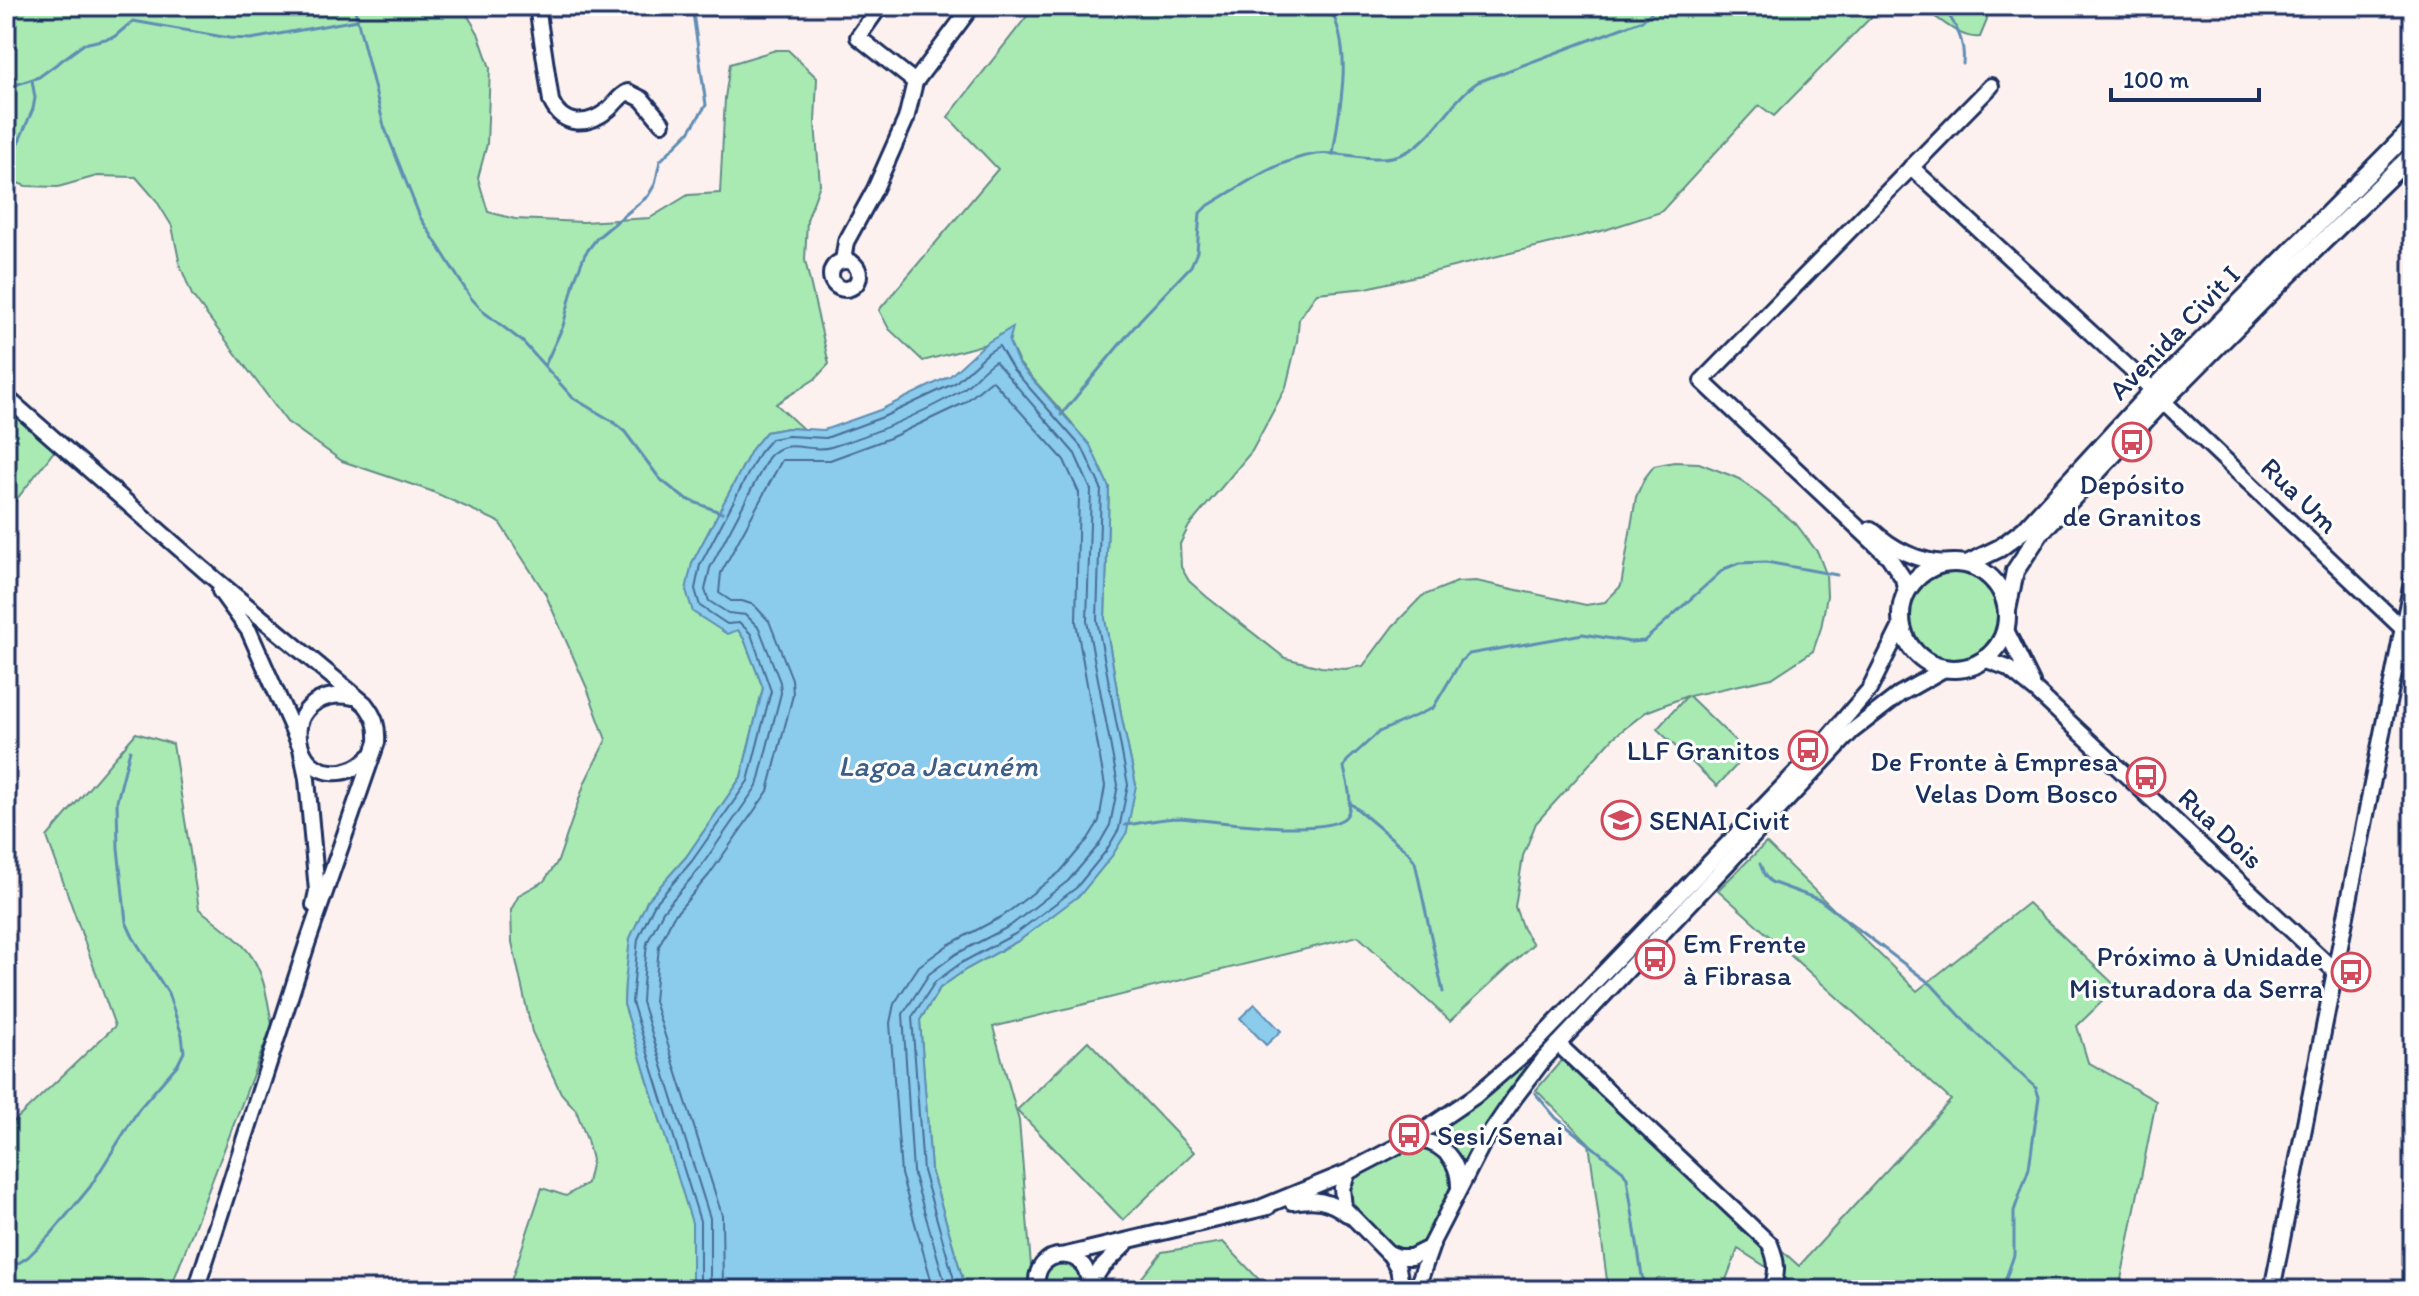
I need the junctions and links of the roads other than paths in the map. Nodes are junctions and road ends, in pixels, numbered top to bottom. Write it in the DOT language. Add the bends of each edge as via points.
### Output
graph roads {
  1 [pos="537,6"];
  2 [pos="880,6"];
  3 [pos="972,6"];
  4 [pos="915,82"];
  5 [pos="1991,86"];
  6 [pos="662,123"];
  7 [pos="2413,128"];
  8 [pos="2413,154"];
  9 [pos="1911,167"];
  10 [pos="843,261"];
  11 [pos="1706,377"];
  12 [pos="2158,396"];
  13 [pos="6,397"];
  14 [pos="1948,563"];
  15 [pos="1967,564"];
  16 [pos="204,570"];
  17 [pos="2413,577"];
  18 [pos="1906,593"];
  19 [pos="2007,610"];
  20 [pos="1902,624"];
  21 [pos="2401,627"];
  22 [pos="2005,628"];
  23 [pos="1984,659"];
  24 [pos="1946,668"];
  25 [pos="2036,691"];
  26 [pos="353,697"];
  27 [pos="301,748"];
  28 [pos="372,755"];
  29 [pos="308,941"];
  30 [pos="2334,970"];
  31 [pos="1558,1044"];
  32 [pos="1408,1140"];
  33 [pos="1348,1172"];
  34 [pos="1459,1187"];
  35 [pos="1260,1208"];
  36 [pos="1348,1214"];
  37 [pos="1130,1241"];
  38 [pos="1433,1242"];
  39 [pos="1388,1253"];
  40 [pos="1066,1255"];
  41 [pos="196,1290"];
  42 [pos="1038,1290"];
  43 [pos="1087,1290"];
  44 [pos="1402,1290"];
  45 [pos="1416,1290"];
  46 [pos="1770,1290"];
  47 [pos="2272,1290"];
  1 -- 6 [label="street" via="551,101 563,120 600,115 628,92 642,99"];
  2 -- 4 [label="street" via="858,37"];
  3 -- 4 [label="street"];
  4 -- 10 [label="street" via="906,119 846,242"];
  5 -- 9 [label="street"];
  7 -- 12 [label="main road, Avenida Civit I"];
  8 -- 12 [label="main road, Avenida Civit I"];
  9 -- 11 [label="street"];
  9 -- 12 [label="street, Rua Um"];
  11 -- 14 [label="street" via="1899,551 1927,563"];
  11 -- 18 [label="street" via="1889,557"];
  12 -- 15 [label="main road, Avenida Civit I" via="2025,529"];
  12 -- 19 [label="main road, Avenida Civit I" via="2026,551 2015,571"];
  12 -- 21 [label="street, Rua Um"];
  13 -- 16 [label="street"];
  14 -- 15 [label="main road"];
  14 -- 18 [label="main road" via="1923,573"];
  15 -- 19 [label="main road" via="1994,581"];
  16 -- 26 [label="street"];
  16 -- 27 [label="street" via="249,631"];
  17 -- 21 [label="street"];
  18 -- 20 [label="main road"];
  19 -- 22 [label="main road"];
  20 -- 24 [label="main road" via="1919,656"];
  20 -- 32 [label="street" via="1869,690 1853,709 1568,1012 1488,1086"];
  21 -- 30 [label="street"];
  22 -- 23 [label="main road"];
  22 -- 25 [label="street, Rua Dois"];
  23 -- 24 [label="main road"];
  23 -- 25 [label="street, Rua Dois" via="2008,668"];
  24 -- 31 [label="street" via="1900,694 1852,731"];
  25 -- 30 [label="street, Rua Dois"];
  26 -- 27 [label="street" via="340,694 314,702 300,723"];
  26 -- 28 [label="street" via="373,715 377,742"];
  27 -- 28 [label="street" via="316,767 340,773 363,765"];
  27 -- 29 [label="street" via="317,891"];
  28 -- 29 [label="street"];
  29 -- 41 [label="street"];
  30 -- 47 [label="street"];
  31 -- 34 [label="street" via="1506,1108"];
  31 -- 46 [label="street" via="1770,1244 1777,1260"];
  32 -- 33 [label="street"];
  32 -- 34 [label="street" via="1428,1141 1446,1152 1458,1172"];
  33 -- 35 [label="street"];
  33 -- 36 [label="street" via="1341,1194"];
  34 -- 38 [label="street"];
  35 -- 36 [label="street" via="1315,1199"];
  35 -- 37 [label="street"];
  36 -- 39 [label="street"];
  37 -- 40 [label="street"];
  37 -- 43 [label="street"];
  38 -- 39 [label="street" via="1411,1257"];
  38 -- 45 [label="street"];
  39 -- 44 [label="street" via="1398,1268"];
  40 -- 42 [label="street" via="1054,1256 1040,1268"];
  40 -- 43 [label="street" via="1085,1268"];
}
